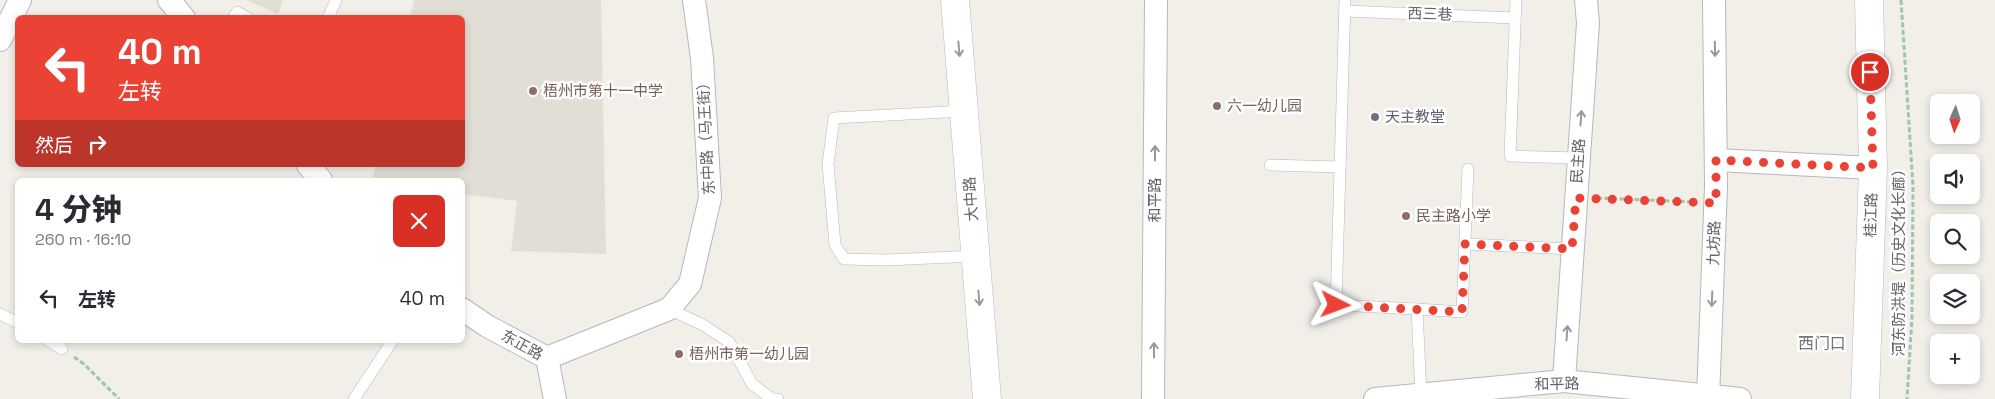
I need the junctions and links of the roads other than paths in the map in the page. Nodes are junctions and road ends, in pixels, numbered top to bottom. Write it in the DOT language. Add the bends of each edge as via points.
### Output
graph roads {
  1 [pos="20,0"];
  2 [pos="169,0"];
  3 [pos="336,0"];
  4 [pos="694,0"];
  5 [pos="955,0"];
  6 [pos="1156,0"];
  7 [pos="1516,0"];
  8 [pos="1586,0"];
  9 [pos="1714,0"];
  10 [pos="1869,0"];
  11 [pos="1345,6"];
  12 [pos="182,15"];
  13 [pos="329,15"];
  14 [pos="1515,18"];
  15 [pos="0,40"];
  16 [pos="964,111"];
  17 [pos="1578,158"];
  18 [pos="1716,160"];
  19 [pos="1270,165"];
  20 [pos="310,167"];
  21 [pos="1340,167"];
  22 [pos="1873,168"];
  23 [pos="1468,170"];
  24 [pos="319,178"];
  25 [pos="1465,244"];
  26 [pos="1572,249"];
  27 [pos="975,256"];
  28 [pos="669,309"];
  29 [pos="1417,309"];
  30 [pos="465,311"];
  31 [pos="0,314"];
  32 [pos="15,322"];
  33 [pos="53,343"];
  34 [pos="391,343"];
  35 [pos="62,349"];
  36 [pos="547,358"];
  37 [pos="1564,381"];
  38 [pos="1619,393"];
  39 [pos="1421,395"];
  40 [pos="1708,398"];
  41 [pos="354,399"];
  42 [pos="555,399"];
  43 [pos="778,399"];
  44 [pos="986,399"];
  45 [pos="1154,399"];
  46 [pos="1375,399"];
  47 [pos="1740,399"];
  48 [pos="1865,399"];
  1 -- 15 [label="street"];
  2 -- 12 [label="street"];
  3 -- 13 [label="lane"];
  4 -- 28 [label="street, 东中路（马王街）" via="702,58 710,198 690,284"];
  5 -- 16 [label="street, 大中路, one-way"];
  45 -- 6 [label="street, 和平路, one-way"];
  7 -- 14 [label="lane"];
  17 -- 8 [label="street, 民主路, one-way" via="1588,24"];
  9 -- 18 [label="street, 九坊路, one-way"];
  10 -- 22 [label="street, 桂江路"];
  11 -- 14 [label="lane, 西三巷"];
  11 -- 21 [label="lane"];
  14 -- 17 [label="lane" via="1510,156"];
  16 -- 27 [label="street, 大中路"];
  16 -- 27 [label="lane" via="834,118 828,164 835,245 844,259"];
  17 -- 26 [label="street, 民主路"];
  18 -- 22 [label="street"];
  18 -- 40 [label="street, 九坊路, one-way"];
  19 -- 21 [label="lane"];
  20 -- 24 [label="street"];
  21 -- 29 [label="lane" via="1336,305"];
  22 -- 48 [label="street, 桂江路"];
  23 -- 25 [label="lane"];
  25 -- 26 [label="lane"];
  25 -- 29 [label="lane" via="1462,312"];
  37 -- 26 [label="street, 民主路, one-way"];
  27 -- 44 [label="street, 大中路, one-way"];
  28 -- 36 [label="street, 东中路（马王街）"];
  28 -- 43 [label="lane" via="729,342 752,384 772,399"];
  29 -- 39 [label="lane"];
  30 -- 36 [label="street, 东正路"];
  31 -- 32 [label="lane"];
  33 -- 35 [label="lane"];
  34 -- 41 [label="lane"];
  36 -- 42 [label="street, 东正路"];
  37 -- 38 [label="street, 和平路"];
  37 -- 39 [label="street, 和平路"];
  38 -- 40 [label="street, 和平路"];
  39 -- 46 [label="street, 和平路"];
  40 -- 47 [label="street, 和平路"];
}
